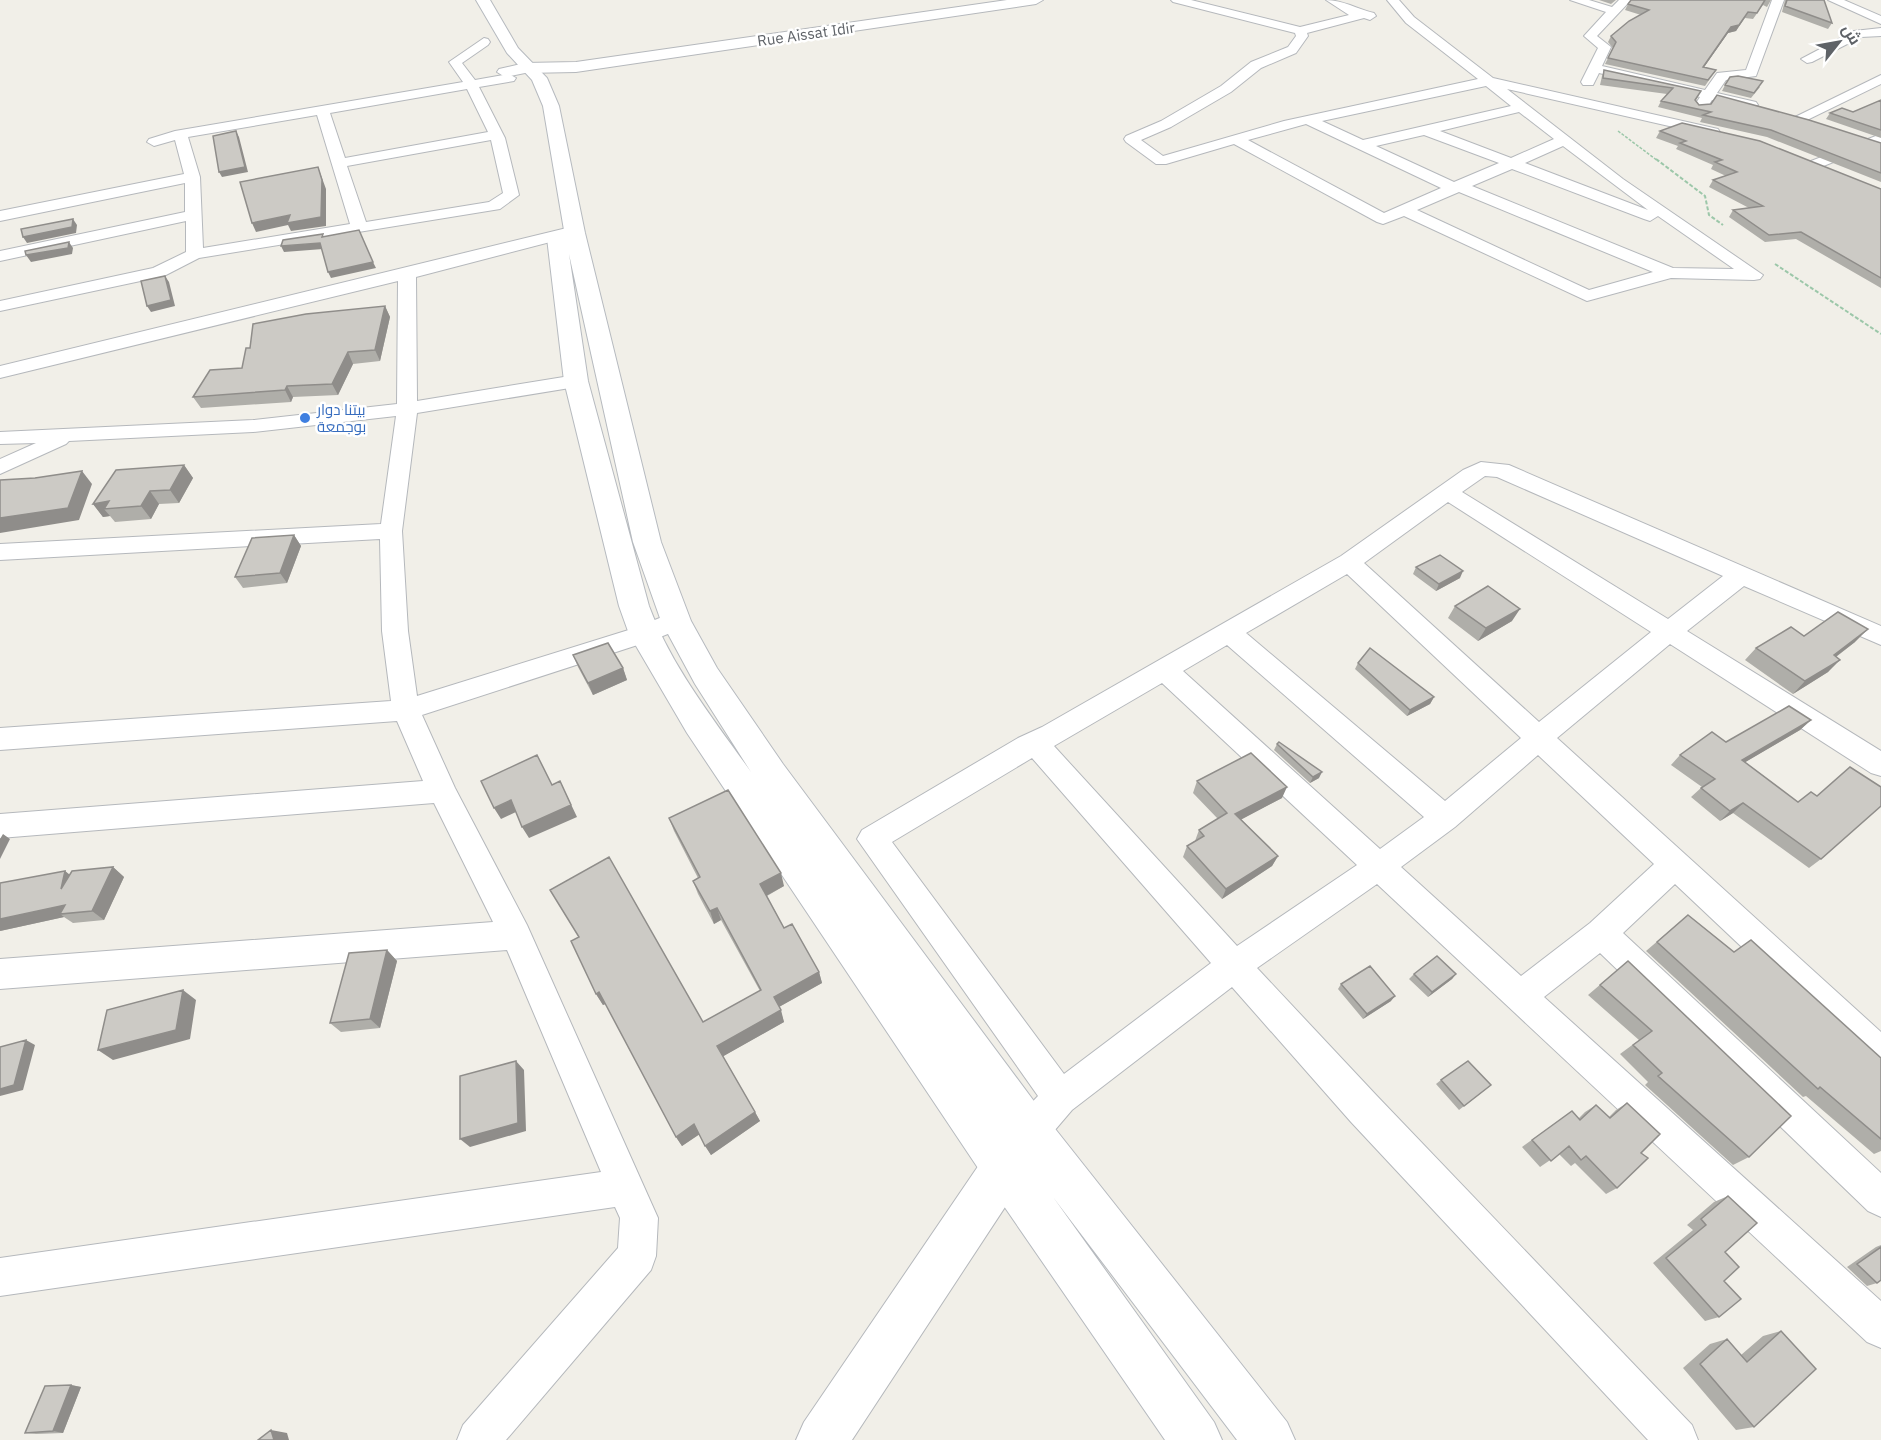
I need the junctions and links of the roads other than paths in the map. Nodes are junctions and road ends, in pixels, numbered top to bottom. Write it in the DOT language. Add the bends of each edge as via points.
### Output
graph roads {
  1 [pos="460,0"];
  2 [pos="483,0"];
  3 [pos="1032,0"];
  4 [pos="1177,0"];
  5 [pos="1332,0"];
  6 [pos="1393,0"];
  7 [pos="1576,0"];
  8 [pos="1625,0"];
  9 [pos="1778,0"];
  10 [pos="1834,0"];
  11 [pos="1851,0"];
  12 [pos="1881,10"];
  13 [pos="1614,11"];
  14 [pos="1363,15"];
  15 [pos="1881,20"];
  16 [pos="1410,21"];
  17 [pos="1300,31"];
  18 [pos="1881,32"];
  19 [pos="1858,34"];
  20 [pos="484,42"];
  21 [pos="1881,44"];
  22 [pos="1807,59"];
  23 [pos="1595,68"];
  24 [pos="520,77"];
  25 [pos="1881,79"];
  26 [pos="1489,81"];
  27 [pos="471,84"];
  28 [pos="1710,93"];
  29 [pos="1578,102"];
  30 [pos="1523,107"];
  31 [pos="1766,109"];
  32 [pos="322,110"];
  33 [pos="1308,120"];
  34 [pos="1821,125"];
  35 [pos="1686,127"];
  36 [pos="1425,130"];
  37 [pos="180,134"];
  38 [pos="496,135"];
  39 [pos="1729,135"];
  40 [pos="1851,135"];
  41 [pos="1235,139"];
  42 [pos="1565,140"];
  43 [pos="1878,141"];
  44 [pos="154,142"];
  45 [pos="1361,145"];
  46 [pos="339,163"];
  47 [pos="1511,164"];
  48 [pos="1837,173"];
  49 [pos="192,177"];
  50 [pos="1456,187"];
  51 [pos="1404,210"];
  52 [pos="193,215"];
  53 [pos="0,216"];
  54 [pos="359,226"];
  55 [pos="1693,232"];
  56 [pos="566,233"];
  57 [pos="195,254"];
  58 [pos="0,256"];
  59 [pos="1670,273"];
  60 [pos="407,274"];
  61 [pos="0,306"];
  62 [pos="0,372"];
  63 [pos="576,381"];
  64 [pos="408,410"];
  65 [pos="73,434"];
  66 [pos="0,438"];
  67 [pos="0,467"];
  68 [pos="1447,492"];
  69 [pos="391,531"];
  70 [pos="0,552"];
  71 [pos="1349,562"];
  72 [pos="1741,575"];
  73 [pos="676,621"];
  74 [pos="1228,632"];
  75 [pos="1668,632"];
  76 [pos="644,634"];
  77 [pos="1881,636"];
  78 [pos="1164,669"];
  79 [pos="406,710"];
  80 [pos="0,739"];
  81 [pos="1540,739"];
  82 [pos="1035,742"];
  83 [pos="1881,765"];
  84 [pos="442,791"];
  85 [pos="1444,818"];
  86 [pos="0,826"];
  87 [pos="1674,866"];
  88 [pos="1378,867"];
  89 [pos="1601,933"];
  90 [pos="516,935"];
  91 [pos="1235,965"];
  92 [pos="0,974"];
  93 [pos="1519,997"];
  94 [pos="1881,1056"];
  95 [pos="1031,1132"];
  96 [pos="626,1187"];
  97 [pos="1881,1198"];
  98 [pos="0,1277"];
  99 [pos="1881,1328"];
  100 [pos="478,1440"];
  101 [pos="822,1440"];
  102 [pos="1196,1440"];
  103 [pos="1269,1440"];
  104 [pos="1677,1440"];
  1 -- 20 [label="main road"];
  2 -- 24 [label="main road" via="512,50"];
  3 -- 24 [label="main road, Rue Aissat Idir"];
  4 -- 17 [label="street"];
  5 -- 14 [label="street"];
  6 -- 16 [label="street"];
  7 -- 13 [label="street"];
  8 -- 13 [label="street"];
  9 -- 28 [label="street" via="1751,73 1722,76"];
  10 -- 15 [label="street"];
  11 -- 12 [label="street"];
  13 -- 23 [label="street" via="1590,36 1605,47"];
  14 -- 16 [label="street"];
  14 -- 17 [label="street"];
  16 -- 26 [label="street"];
  17 -- 41 [label="street" via="1302,36 1292,50 1256,65 1226,89 1166,124 1131,139 1161,160"];
  18 -- 19 [label="street"];
  19 -- 21 [label="street"];
  19 -- 22 [label="street"];
  20 -- 24 [label="main road"];
  20 -- 27 [label="street" via="455,62"];
  23 -- 28 [label="street"];
  23 -- 29 [label="street"];
  24 -- 27 [label="street"];
  24 -- 56 [label="main road" via="551,106"];
  25 -- 34 [label="street" via="1795,117"];
  26 -- 29 [label="street"];
  26 -- 30 [label="street"];
  26 -- 33 [label="street"];
  27 -- 32 [label="street"];
  27 -- 38 [label="street"];
  28 -- 31 [label="street"];
  28 -- 35 [label="street"];
  29 -- 35 [label="street"];
  30 -- 36 [label="street"];
  30 -- 42 [label="street"];
  32 -- 37 [label="street"];
  32 -- 46 [label="street"];
  33 -- 41 [label="street"];
  33 -- 45 [label="street"];
  35 -- 39 [label="street"];
  36 -- 45 [label="street"];
  36 -- 47 [label="street"];
  37 -- 44 [label="street"];
  37 -- 49 [label="street"];
  38 -- 46 [label="street"];
  38 -- 54 [label="street" via="511,195 494,206"];
  40 -- 43 [label="street"];
  41 -- 51 [label="street" via="1383,219"];
  42 -- 47 [label="street"];
  42 -- 55 [label="street" via="1618,182"];
  43 -- 48 [label="street" via="1811,162"];
  45 -- 50 [label="street"];
  46 -- 54 [label="street"];
  47 -- 50 [label="street"];
  47 -- 55 [label="street"];
  49 -- 52 [label="street"];
  49 -- 53 [label="street"];
  50 -- 51 [label="street"];
  50 -- 59 [label="street"];
  51 -- 59 [label="street" via="1587,297"];
  52 -- 57 [label="street"];
  52 -- 58 [label="street"];
  54 -- 57 [label="street"];
  55 -- 59 [label="street" via="1754,275"];
  56 -- 60 [label="street"];
  56 -- 63 [label="main road"];
  56 -- 73 [label="main road" via="647,542"];
  57 -- 61 [label="street" via="158,272"];
  60 -- 62 [label="street"];
  60 -- 64 [label="street"];
  63 -- 64 [label="street"];
  63 -- 76 [label="main road"];
  64 -- 65 [label="street" via="254,426"];
  64 -- 69 [label="street"];
  65 -- 66 [label="street"];
  65 -- 67 [label="street"];
  68 -- 71 [label="street"];
  68 -- 72 [label="street" via="1481,469 1501,470"];
  68 -- 75 [label="street"];
  69 -- 70 [label="street"];
  69 -- 79 [label="street" via="395,631"];
  71 -- 74 [label="street"];
  71 -- 81 [label="street"];
  72 -- 75 [label="street"];
  72 -- 77 [label="street"];
  73 -- 76 [label="street"];
  73 -- 95 [label="main road" via="706,676 771,774"];
  74 -- 78 [label="street"];
  74 -- 85 [label="street"];
  75 -- 81 [label="street"];
  75 -- 83 [label="street"];
  76 -- 79 [label="street"];
  76 -- 95 [label="main road" via="699,724"];
  78 -- 82 [label="street"];
  78 -- 88 [label="street"];
  79 -- 80 [label="street"];
  79 -- 84 [label="street"];
  81 -- 85 [label="street"];
  81 -- 87 [label="street"];
  82 -- 91 [label="street"];
  82 -- 95 [label="street" via="872,839"];
  84 -- 86 [label="street"];
  84 -- 90 [label="street"];
  85 -- 88 [label="street"];
  87 -- 89 [label="street"];
  87 -- 94 [label="street"];
  88 -- 91 [label="street"];
  88 -- 93 [label="street"];
  89 -- 93 [label="street"];
  89 -- 97 [label="street"];
  90 -- 92 [label="street"];
  90 -- 96 [label="street"];
  91 -- 95 [label="street"];
  91 -- 104 [label="street" via="1364,1109"];
  93 -- 99 [label="street"];
  95 -- 101 [label="main road"];
  95 -- 102 [label="main road"];
  95 -- 103 [label="main road"];
  96 -- 98 [label="street"];
  96 -- 100 [label="street" via="639,1218 637,1256"];
}
